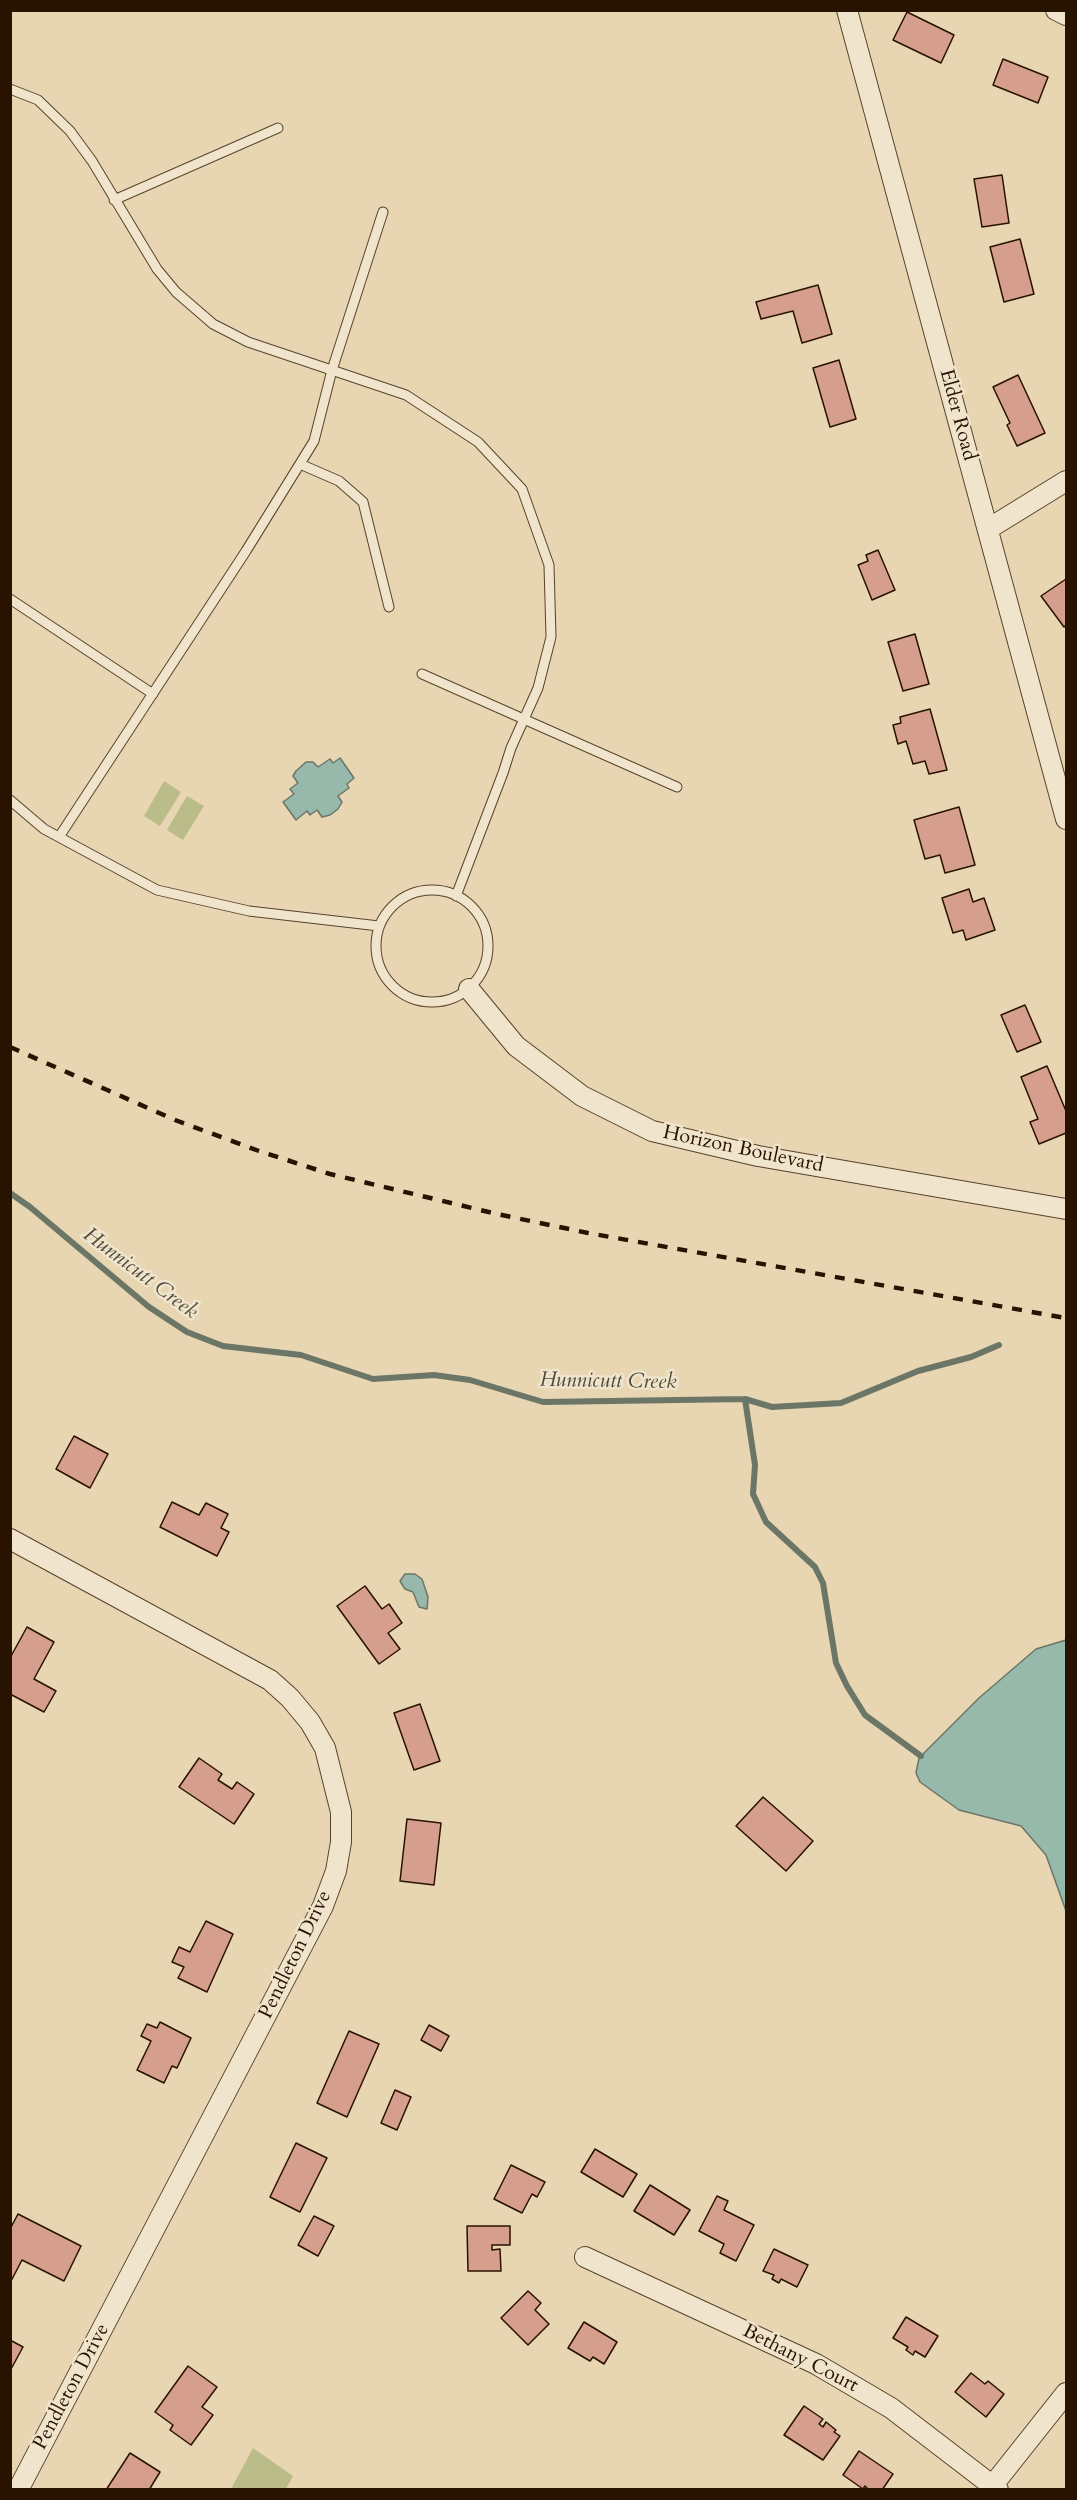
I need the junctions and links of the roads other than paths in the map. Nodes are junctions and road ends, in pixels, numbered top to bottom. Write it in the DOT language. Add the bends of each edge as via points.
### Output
graph roads {
  1 [pos="847,10"];
  2 [pos="1056,10"];
  3 [pos="1066,15"];
  4 [pos="10,89"];
  5 [pos="278,128"];
  6 [pos="114,200"];
  7 [pos="383,212"];
  8 [pos="332,370"];
  9 [pos="300,464"];
  10 [pos="1066,481"];
  11 [pos="988,529"];
  12 [pos="10,599"];
  13 [pos="389,607"];
  14 [pos="422,674"];
  15 [pos="153,694"];
  16 [pos="524,719"];
  17 [pos="677,787"];
  18 [pos="10,800"];
  19 [pos="1066,819"];
  20 [pos="59,837"];
  21 [pos="456,896"];
  22 [pos="379,926"];
  23 [pos="469,989"];
  24 [pos="1066,1209"];
  25 [pos="10,1539"];
  26 [pos="585,2257"];
  27 [pos="1066,2393"];
  28 [pos="995,2487"];
  29 [pos="18,2490"];
  1 -- 11 [label="street, Elder Road"];
  2 -- 3 [label="street"];
  4 -- 6 [label="lane" via="38,100 70,131 93,161"];
  5 -- 6 [label="lane"];
  6 -- 8 [label="lane" via="157,269 176,292 213,324 248,342"];
  7 -- 8 [label="lane"];
  8 -- 9 [label="lane" via="314,441"];
  8 -- 16 [label="lane" via="406,395 478,442 522,489 549,565 551,637 538,688"];
  9 -- 13 [label="lane" via="339,482 363,501"];
  9 -- 15 [label="lane"];
  10 -- 11 [label="street"];
  11 -- 19 [label="street, Elder Road"];
  12 -- 15 [label="lane"];
  14 -- 16 [label="lane"];
  15 -- 20 [label="lane"];
  16 -- 17 [label="lane"];
  16 -- 21 [label="lane"];
  18 -- 20 [label="lane"];
  20 -- 22 [label="lane" via="157,890 249,910"];
  21 -- 22 [label="lane" via="420,891 403,898"];
  21 -- 23 [label="lane" via="472,906 483,921 488,939 488,957 481,975"];
  22 -- 23 [label="lane" via="378,963 400,993 435,1003 453,999"];
  23 -- 24 [label="street, Horizon Boulevard" via="516,1046 582,1096 652,1131 758,1156"];
  25 -- 29 [label="street, Pendleton Drive" via="270,1680 310,1722 325,1748 341,1812 336,1872 324,1906"];
  26 -- 28 [label="street, Bethany Court" via="816,2364 891,2408"];
  27 -- 28 [label="street"];
}
